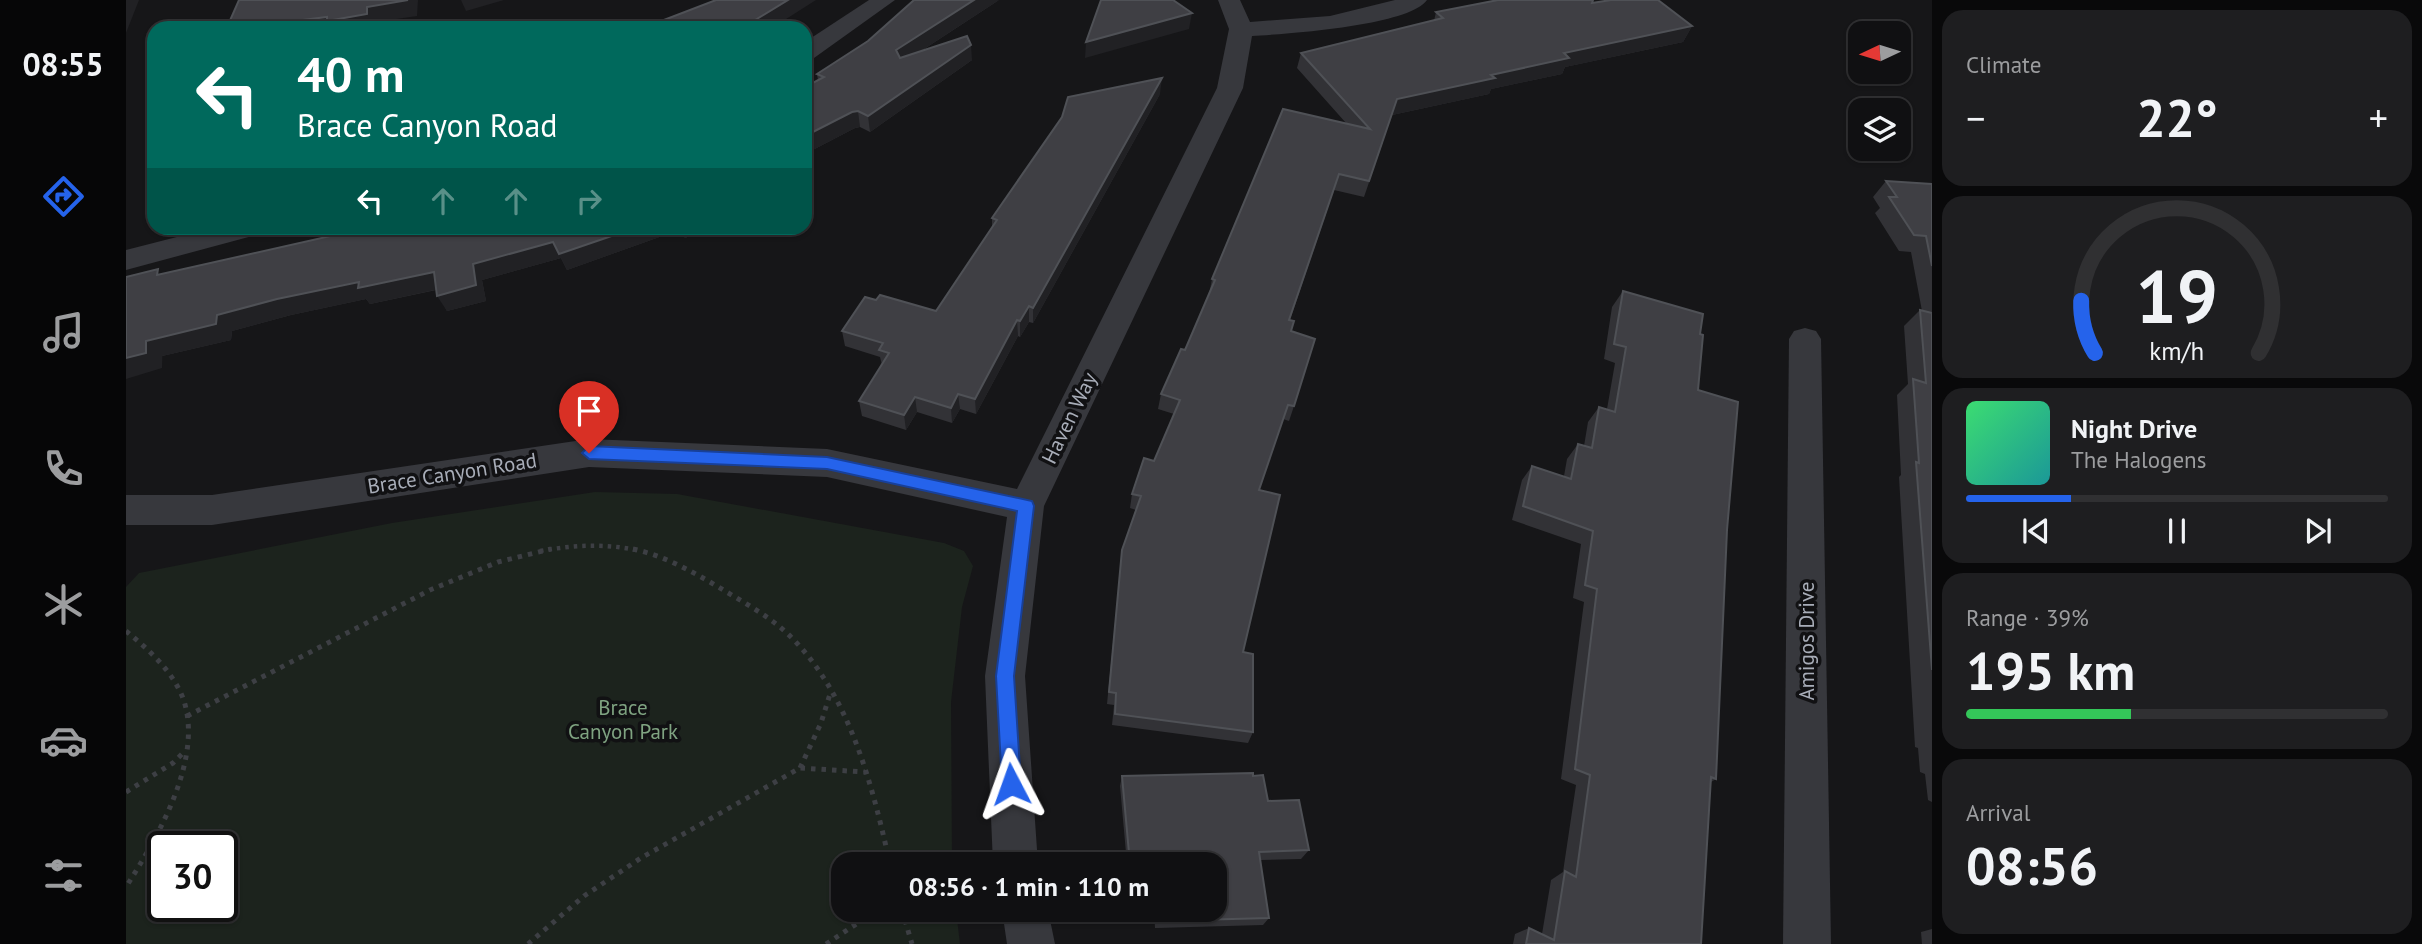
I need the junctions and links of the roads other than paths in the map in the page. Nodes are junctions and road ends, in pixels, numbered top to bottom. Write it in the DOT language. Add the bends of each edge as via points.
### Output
graph roads {
  1 [pos="884,0"];
  2 [pos="1416,0"];
  3 [pos="1235,14"];
  4 [pos="812,48"];
  5 [pos="220,235"];
  6 [pos="126,260"];
  7 [pos="1805,339"];
  8 [pos="1026,506"];
  9 [pos="126,510"];
  10 [pos="1015,852"];
  11 [pos="1027,922"];
  12 [pos="1031,944"];
  13 [pos="1807,944"];
  1 -- 4 [label="street"];
  2 -- 3 [label="street" via="1387,12 1329,25"];
  3 -- 8 [label="street, Haven Way" via="1230,88"];
  5 -- 6 [label="street"];
  7 -- 13 [label="street, Amigos Drive"];
  8 -- 9 [label="street, Brace Canyon Road" via="827,463 589,453 212,510"];
  8 -- 10 [label="street, Haven Way" via="1005,676"];
  11 -- 12 [label="street"];
}
